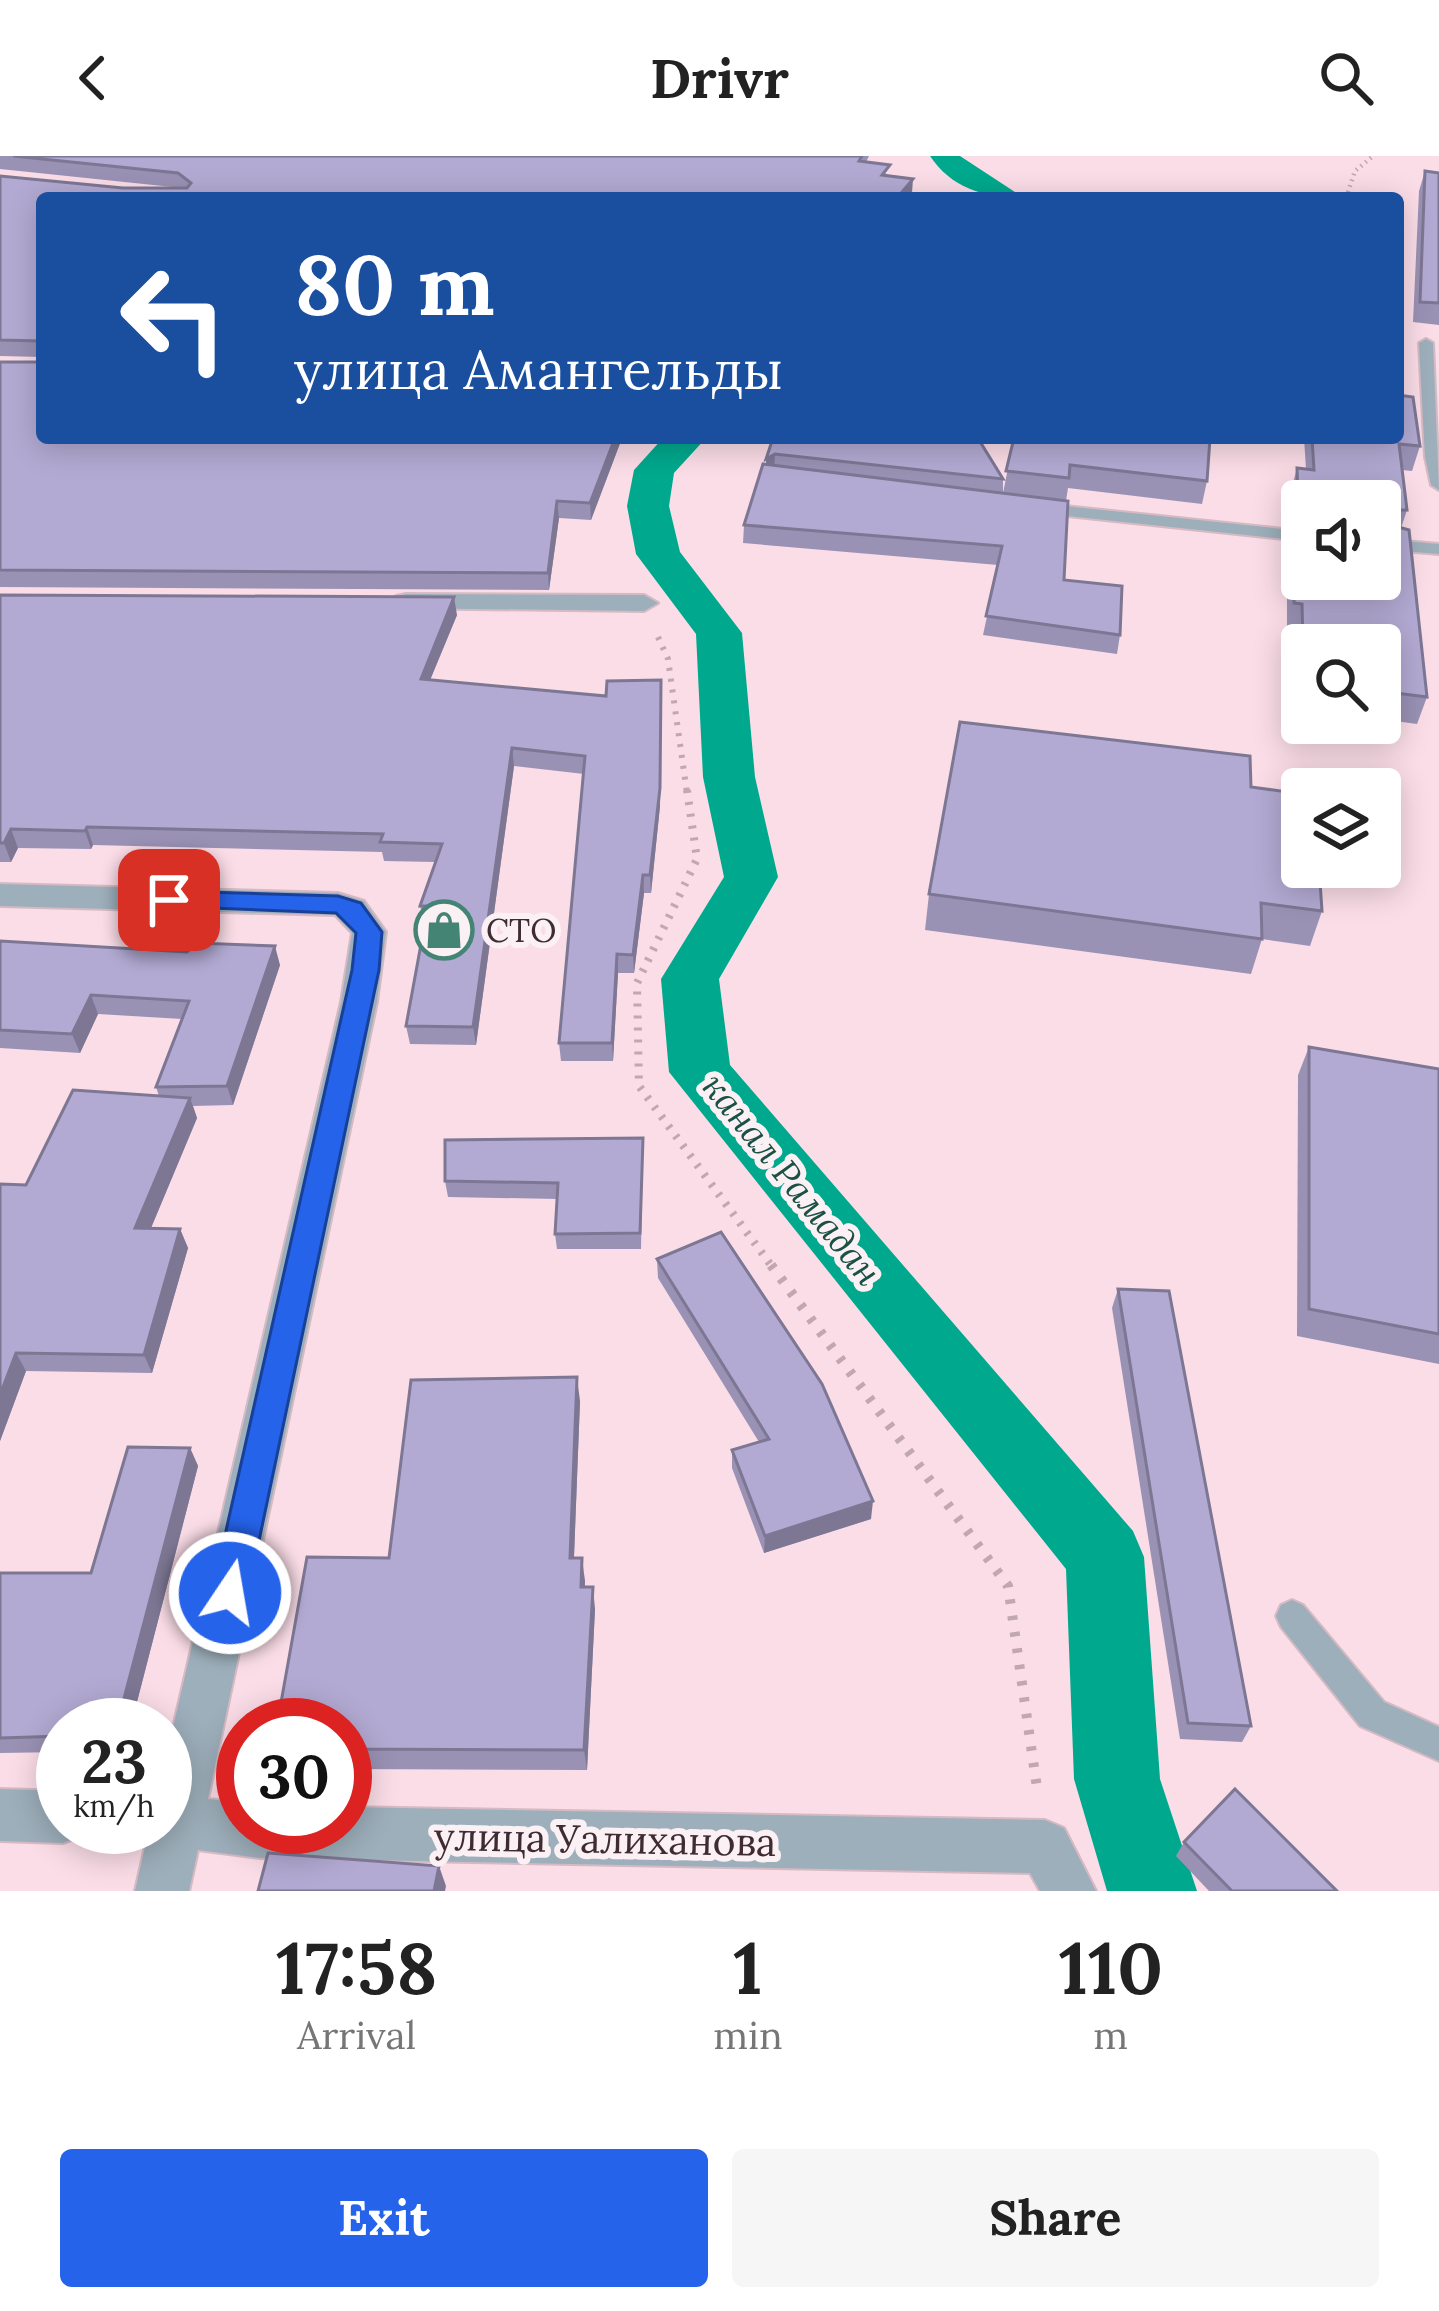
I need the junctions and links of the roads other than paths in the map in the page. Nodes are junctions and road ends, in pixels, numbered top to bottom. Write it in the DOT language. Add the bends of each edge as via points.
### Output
graph roads {
  1 [pos="1426,343"];
  2 [pos="1439,485"];
  3 [pos="1006,505"];
  4 [pos="1281,534"];
  5 [pos="1401,546"];
  6 [pos="1439,549"];
  7 [pos="381,602"];
  8 [pos="644,603"];
  9 [pos="0,895"];
  10 [pos="1292,1616"];
  11 [pos="192,1736"];
  12 [pos="1439,1744"];
  13 [pos="0,1815"];
  14 [pos="36,1816"];
  15 [pos="192,1823"];
  16 [pos="168,1854"];
  17 [pos="1057,1869"];
  18 [pos="162,1891"];
  1 -- 2 [label="lane"];
  3 -- 4 [label="lane"];
  5 -- 6 [label="lane"];
  7 -- 8 [label="street"];
  9 -- 11 [label="street" via="338,904 369,932"];
  10 -- 12 [label="lane" via="1372,1714"];
  13 -- 14 [label="street"];
  15 -- 17 [label="street, улица Уалиханова"];
  16 -- 18 [label="street"];
}
